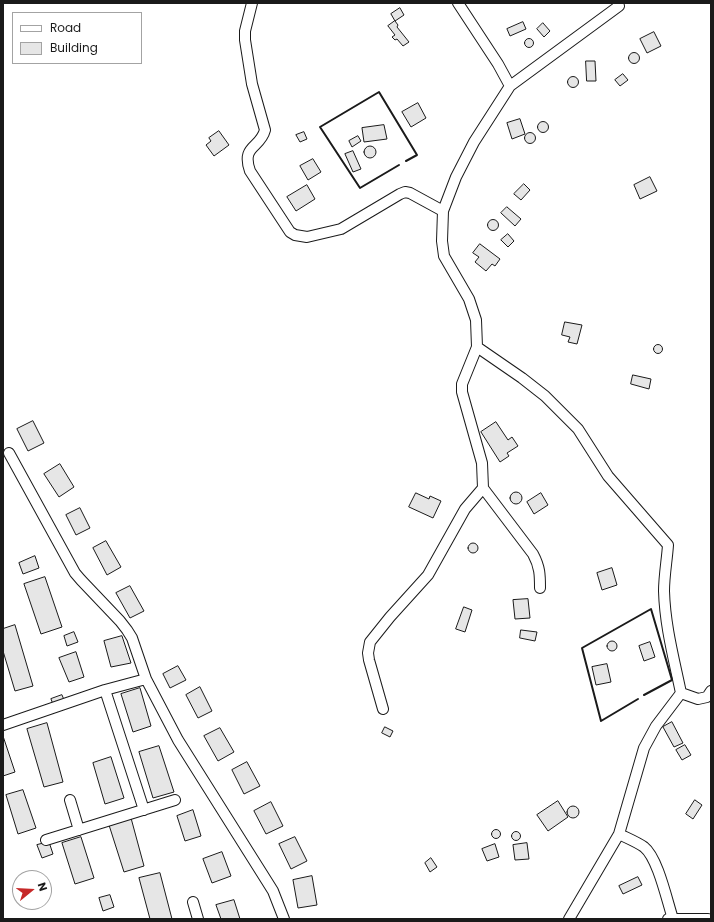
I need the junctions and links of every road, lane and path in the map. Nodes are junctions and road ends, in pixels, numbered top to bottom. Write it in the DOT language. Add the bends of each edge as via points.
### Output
graph roads {
  1 [pos="252,3"];
  2 [pos="458,3"];
  3 [pos="619,6"];
  4 [pos="510,86"];
  5 [pos="443,211"];
  6 [pos="477,347"];
  7 [pos="9,454"];
  8 [pos="483,488"];
  9 [pos="540,588"];
  10 [pos="146,679"];
  11 [pos="105,690"];
  12 [pos="711,692"];
  13 [pos="681,693"];
  14 [pos="383,709"];
  15 [pos="3,725"];
  16 [pos="70,800"];
  17 [pos="175,800"];
  18 [pos="144,810"];
  19 [pos="79,830"];
  20 [pos="619,834"];
  21 [pos="46,840"];
  22 [pos="193,902"];
  23 [pos="673,918"];
  24 [pos="198,919"];
  25 [pos="284,919"];
  26 [pos="569,919"];
  27 [pos="668,919"];
  28 [pos="708,919"];
  1 -- 5 [label="street" via="245,40 252,84 265,130 249,151 247,160 250,171 290,232 307,237 342,229 405,192"];
  2 -- 4 [label="street"];
  3 -- 4 [label="street"];
  4 -- 5 [label="street" via="474,142 456,177"];
  5 -- 6 [label="street" via="444,256 469,299 476,320"];
  6 -- 8 [label="street" via="462,384 462,392 482,463"];
  6 -- 13 [label="street" via="546,396 578,430 608,476 668,545 664,590 666,616"];
  7 -- 10 [label="street" via="75,573 120,621 132,638"];
  8 -- 9 [label="street" via="533,554 540,569"];
  8 -- 14 [label="street" via="465,509 428,575 370,642 369,660"];
  10 -- 11 [label="street"];
  10 -- 25 [label="street" via="178,740 273,891"];
  11 -- 15 [label="street"];
  11 -- 18 [label="street"];
  12 -- 13 [label="street" via="707,697 698,698"];
  13 -- 20 [label="street" via="656,726 644,748"];
  16 -- 19 [label="street"];
  17 -- 18 [label="street"];
  18 -- 19 [label="street"];
  19 -- 21 [label="street"];
  20 -- 23 [label="street" via="644,847 652,857"];
  20 -- 26 [label="street"];
  22 -- 24 [label="street"];
  23 -- 27 [label="street"];
  23 -- 28 [label="street"];
}
